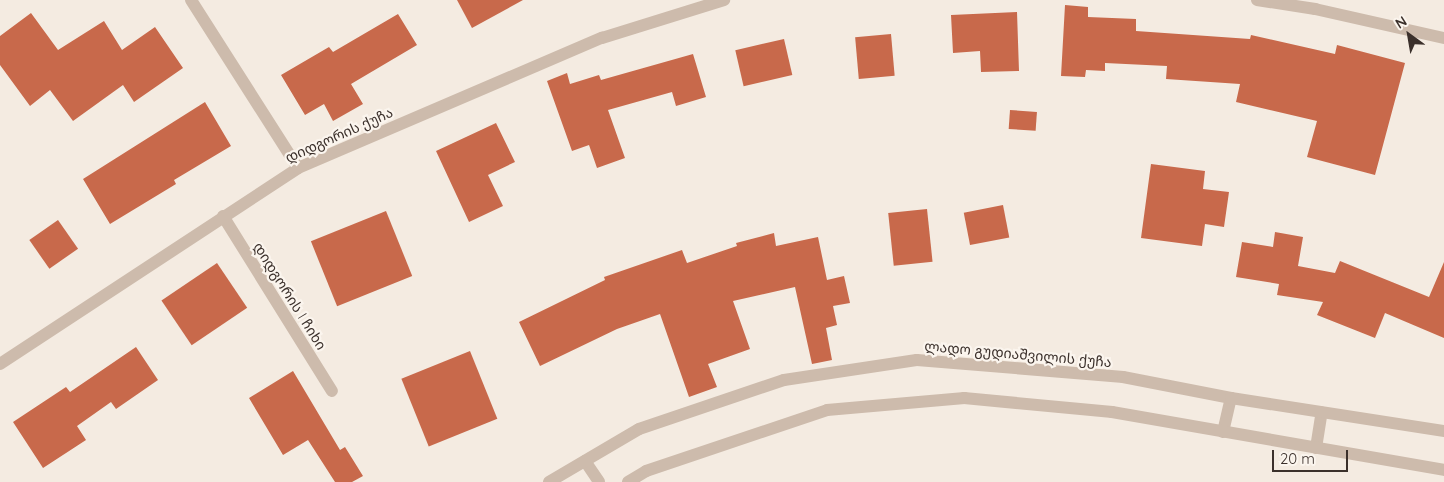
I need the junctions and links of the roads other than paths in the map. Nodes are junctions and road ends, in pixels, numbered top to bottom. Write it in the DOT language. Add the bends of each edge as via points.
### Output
graph roads {
  1 [pos="191,0"];
  2 [pos="724,0"];
  3 [pos="1257,0"];
  4 [pos="1444,38"];
  5 [pos="298,168"];
  6 [pos="223,216"];
  7 [pos="0,364"];
  8 [pos="332,391"];
  9 [pos="1231,398"];
  10 [pos="1322,412"];
  11 [pos="1223,432"];
  12 [pos="1444,432"];
  13 [pos="1316,448"];
  14 [pos="585,461"];
  15 [pos="1444,470"];
  16 [pos="549,482"];
  17 [pos="599,482"];
  18 [pos="628,482"];
  1 -- 5 [label="street"];
  2 -- 5 [label="street, დიდგორის ქუჩა" via="602,38"];
  3 -- 4 [label="street" via="1315,9"];
  5 -- 6 [label="street, დიდგორის ქუჩა"];
  6 -- 7 [label="street, დიდგორის ქუჩა"];
  6 -- 8 [label="street, დიდგორის I ჩიხი"];
  9 -- 10 [label="street, ლადო გუდიაშვილის ქუჩა"];
  9 -- 11 [label="street"];
  9 -- 14 [label="street, ლადო გუდიაშვილის ქუჩა" via="1123,377 917,360 784,380 639,429"];
  10 -- 12 [label="street, ლადო გუდიაშვილის ქუჩა"];
  10 -- 13 [label="street"];
  11 -- 13 [label="street"];
  11 -- 18 [label="street" via="1112,412 964,398 827,410 646,470"];
  13 -- 15 [label="street"];
  14 -- 16 [label="street, ლადო გუდიაშვილის ქუჩა"];
  14 -- 17 [label="street"];
}
